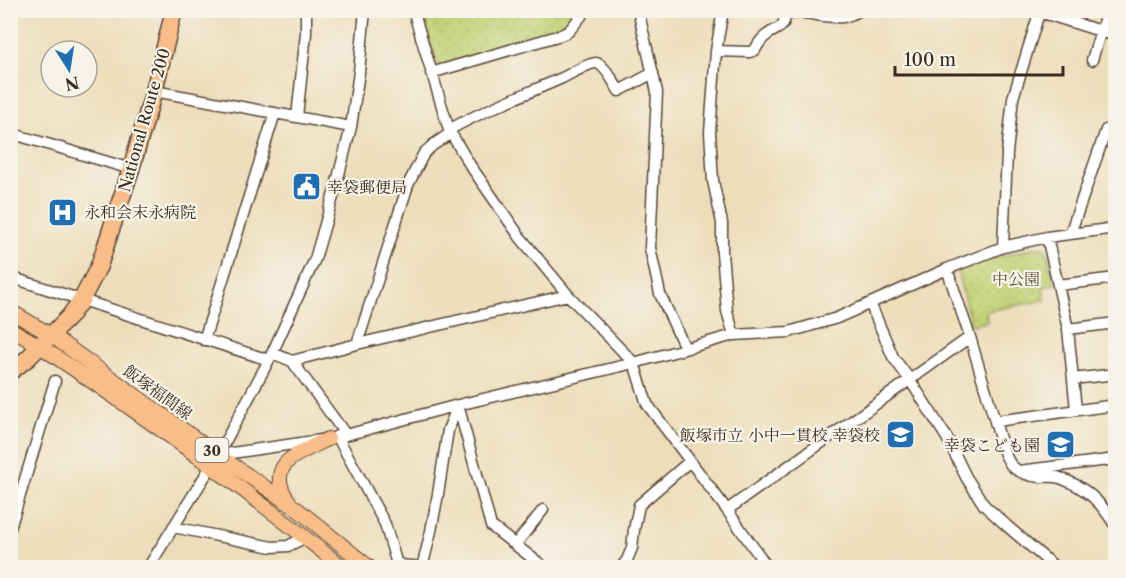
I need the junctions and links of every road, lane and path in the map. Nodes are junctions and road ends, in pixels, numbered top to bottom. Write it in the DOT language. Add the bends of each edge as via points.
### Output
graph roads {
  1 [pos="174,10"];
  2 [pos="306,10"];
  3 [pos="365,10"];
  4 [pos="412,10"];
  5 [pos="586,10"];
  6 [pos="638,10"];
  7 [pos="723,10"];
  8 [pos="861,10"];
  9 [pos="1107,10"];
  10 [pos="1040,11"];
  11 [pos="1101,32"];
  12 [pos="1116,36"];
  13 [pos="716,51"];
  14 [pos="1092,60"];
  15 [pos="431,73"];
  16 [pos="653,73"];
  17 [pos="154,91"];
  18 [pos="275,113"];
  19 [pos="297,117"];
  20 [pos="351,127"];
  21 [pos="450,132"];
  22 [pos="1116,132"];
  23 [pos="10,133"];
  24 [pos="131,169"];
  25 [pos="1116,228"];
  26 [pos="1070,234"];
  27 [pos="1047,237"];
  28 [pos="1003,247"];
  29 [pos="947,269"];
  30 [pos="10,277"];
  31 [pos="1116,278"];
  32 [pos="1058,285"];
  33 [pos="568,295"];
  34 [pos="82,299"];
  35 [pos="870,303"];
  36 [pos="10,311"];
  37 [pos="1116,323"];
  38 [pos="10,329"];
  39 [pos="1068,329"];
  40 [pos="734,336"];
  41 [pos="970,337"];
  42 [pos="46,340"];
  43 [pos="204,340"];
  44 [pos="357,344"];
  45 [pos="685,348"];
  46 [pos="270,357"];
  47 [pos="292,361"];
  48 [pos="634,363"];
  49 [pos="10,372"];
  50 [pos="1116,374"];
  51 [pos="1073,379"];
  52 [pos="910,380"];
  53 [pos="55,381"];
  54 [pos="458,405"];
  55 [pos="1116,405"];
  56 [pos="1076,410"];
  57 [pos="996,421"];
  58 [pos="337,437"];
  59 [pos="1116,459"];
  60 [pos="215,460"];
  61 [pos="690,461"];
  62 [pos="1019,471"];
  63 [pos="297,509"];
  64 [pos="543,510"];
  65 [pos="727,510"];
  66 [pos="173,527"];
  67 [pos="1116,527"];
  68 [pos="10,528"];
  69 [pos="306,537"];
  70 [pos="515,545"];
  71 [pos="148,567"];
  72 [pos="343,567"];
  73 [pos="370,567"];
  74 [pos="422,567"];
  75 [pos="545,567"];
  76 [pos="621,567"];
  77 [pos="768,567"];
  78 [pos="1056,567"];
  1 -- 17 [label="highway, National Route 200"];
  2 -- 19 [label="street"];
  3 -- 20 [label="street"];
  4 -- 15 [label="street"];
  5 -- 15 [label="street" via="561,35"];
  6 -- 16 [label="street"];
  7 -- 13 [label="street"];
  8 -- 13 [label="street" via="841,17 791,13 785,15 781,28 761,40 755,50"];
  9 -- 11 [label="street"];
  10 -- 11 [label="street"];
  10 -- 28 [label="street" via="1013,98"];
  11 -- 12 [label="street"];
  11 -- 14 [label="street"];
  13 -- 40 [label="street" via="710,132 712,181 722,223 727,310"];
  15 -- 21 [label="street"];
  16 -- 21 [label="street" via="619,91 602,65 590,64 475,115"];
  16 -- 45 [label="street" via="657,113 650,248 660,294"];
  17 -- 18 [label="street"];
  17 -- 24 [label="highway, National Route 200"];
  18 -- 19 [label="street"];
  18 -- 43 [label="street"];
  19 -- 20 [label="street"];
  20 -- 46 [label="street" via="315,259"];
  21 -- 33 [label="street" via="520,237"];
  21 -- 44 [label="street" via="424,153 412,175"];
  22 -- 26 [label="street" via="1106,130"];
  23 -- 24 [label="street"];
  24 -- 34 [label="highway, National Route 200" via="99,266"];
  25 -- 26 [label="street"];
  26 -- 27 [label="street"];
  27 -- 28 [label="street"];
  27 -- 32 [label="street"];
  28 -- 29 [label="street"];
  29 -- 35 [label="street"];
  29 -- 41 [label="street"];
  30 -- 34 [label="street"];
  31 -- 32 [label="street"];
  32 -- 39 [label="street"];
  33 -- 44 [label="street"];
  33 -- 48 [label="street"];
  34 -- 42 [label="highway, National Route 200"];
  34 -- 43 [label="street"];
  35 -- 40 [label="street" via="789,332"];
  35 -- 52 [label="street" via="893,357"];
  36 -- 42 [label="main road, 飯塚福間線 / 30"];
  37 -- 39 [label="street"];
  38 -- 42 [label="main road, 飯塚福間線 / 30"];
  39 -- 51 [label="street"];
  40 -- 45 [label="street"];
  41 -- 52 [label="street"];
  41 -- 57 [label="street"];
  42 -- 49 [label="highway, National Route 200"];
  42 -- 60 [label="main road, 飯塚福間線 / 30"];
  43 -- 46 [label="street"];
  44 -- 47 [label="street"];
  45 -- 48 [label="street"];
  46 -- 47 [label="street"];
  46 -- 60 [label="street"];
  47 -- 58 [label="street"];
  48 -- 54 [label="street"];
  48 -- 61 [label="street" via="647,404"];
  50 -- 51 [label="street"];
  51 -- 56 [label="street"];
  52 -- 65 [label="street"];
  52 -- 78 [label="street" via="984,505"];
  53 -- 68 [label="street"];
  54 -- 58 [label="street"];
  54 -- 70 [label="street" via="491,526"];
  54 -- 74 [label="street" via="448,430"];
  55 -- 56 [label="street"];
  56 -- 57 [label="street"];
  57 -- 62 [label="street" via="1004,452"];
  58 -- 60 [label="street"];
  58 -- 63 [label="main road" via="287,461 283,468 280,485"];
  58 -- 74 [label="street" via="385,524 396,561"];
  59 -- 62 [label="street"];
  60 -- 63 [label="main road, 飯塚福間線 / 30"];
  60 -- 66 [label="street"];
  60 -- 69 [label="main road, 飯塚福間線 / 30"];
  61 -- 65 [label="street"];
  61 -- 76 [label="street" via="639,505 632,548"];
  62 -- 67 [label="street" via="1031,476 1058,477 1081,488 1097,500"];
  63 -- 73 [label="main road, 飯塚福間線 / 30"];
  64 -- 70 [label="street"];
  65 -- 77 [label="street"];
  66 -- 69 [label="street" via="272,547 288,546"];
  66 -- 71 [label="street"];
  69 -- 72 [label="main road, 飯塚福間線 / 30"];
  70 -- 75 [label="street"];
}
